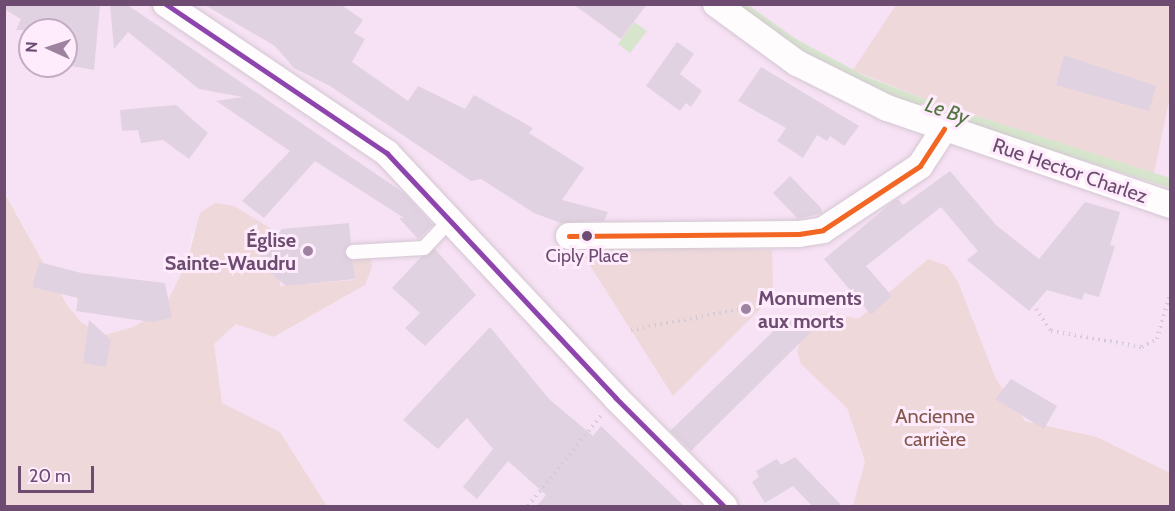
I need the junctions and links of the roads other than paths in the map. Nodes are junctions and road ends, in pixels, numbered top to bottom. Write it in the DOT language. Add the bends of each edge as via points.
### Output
graph roads {
  1 [pos="166,4"];
  2 [pos="716,4"];
  3 [pos="944,129"];
  4 [pos="1170,205"];
  5 [pos="449,222"];
  6 [pos="569,236"];
  7 [pos="353,252"];
  8 [pos="724,507"];
  1 -- 5 [label="street" via="387,153"];
  2 -- 3 [label="street, Rue Hector Charlez" via="797,63 887,108"];
  3 -- 4 [label="street, Rue Hector Charlez"];
  3 -- 6 [label="street" via="920,166 823,230 799,234"];
  5 -- 7 [label="lane" via="424,248"];
  5 -- 8 [label="street"];
}
